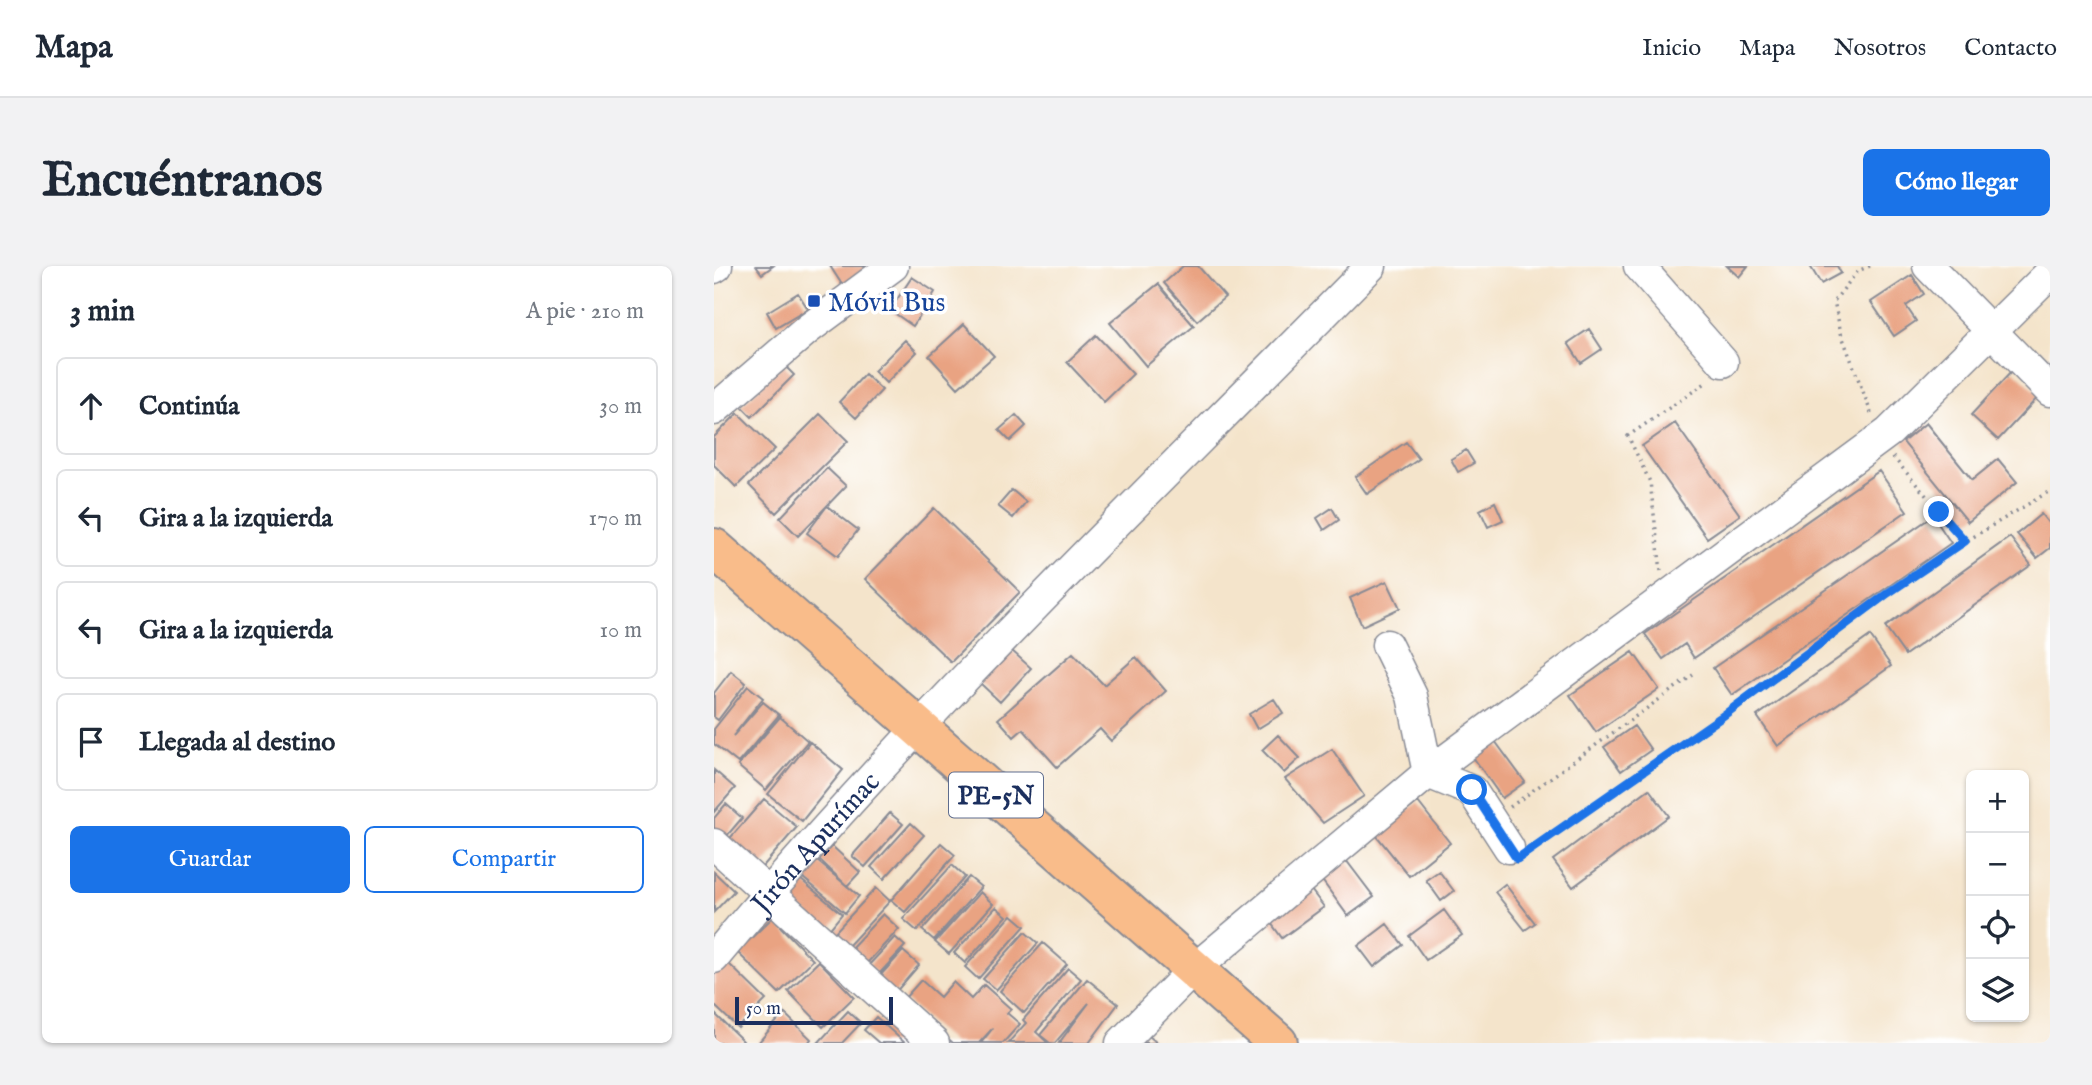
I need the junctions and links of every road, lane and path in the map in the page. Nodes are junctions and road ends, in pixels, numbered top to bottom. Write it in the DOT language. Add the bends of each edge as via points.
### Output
graph roads {
  1 [pos="893,266"];
  2 [pos="1371,266"];
  3 [pos="1639,266"];
  4 [pos="1870,266"];
  5 [pos="1928,266"];
  6 [pos="2050,273"];
  7 [pos="1992,331"];
  8 [pos="1723,362"];
  9 [pos="2050,391"];
  10 [pos="714,410"];
  11 [pos="1880,439"];
  12 [pos="2050,491"];
  13 [pos="1965,541"];
  14 [pos="714,548"];
  15 [pos="1667,597"];
  16 [pos="1387,645"];
  17 [pos="1693,675"];
  18 [pos="920,727"];
  19 [pos="1428,773"];
  20 [pos="1491,820"];
  21 [pos="714,844"];
  22 [pos="1509,848"];
  23 [pos="769,892"];
  24 [pos="714,958"];
  25 [pos="1193,971"];
  26 [pos="934,1043"];
  27 [pos="1121,1043"];
  28 [pos="1278,1043"];
  1 -- 10 [label="street" via="808,329"];
  2 -- 18 [label="street, Jirón Apurímac"];
  3 -- 8 [label="street"];
  4 -- 11 [label="path" via="1857,271 1834,301"];
  5 -- 7 [label="street"];
  6 -- 7 [label="street"];
  7 -- 9 [label="street"];
  7 -- 11 [label="street"];
  8 -- 15 [label="path" via="1715,376 1628,436 1650,482"];
  11 -- 13 [label="path"];
  11 -- 15 [label="street"];
  12 -- 13 [label="path"];
  13 -- 22 [label="path" via="1534,849 1517,859"];
  14 -- 18 [label="highway, PE-5N"];
  15 -- 19 [label="street"];
  16 -- 19 [label="street" via="1412,696"];
  17 -- 20 [label="path"];
  18 -- 23 [label="street, Jirón Apurímac"];
  18 -- 25 [label="highway, PE-5N"];
  19 -- 20 [label="street" via="1472,790"];
  19 -- 25 [label="street"];
  20 -- 22 [label="street"];
  21 -- 23 [label="street"];
  23 -- 24 [label="street, Jirón Apurímac"];
  23 -- 26 [label="street"];
  25 -- 27 [label="street"];
  25 -- 28 [label="highway, PE-5N"];
}
